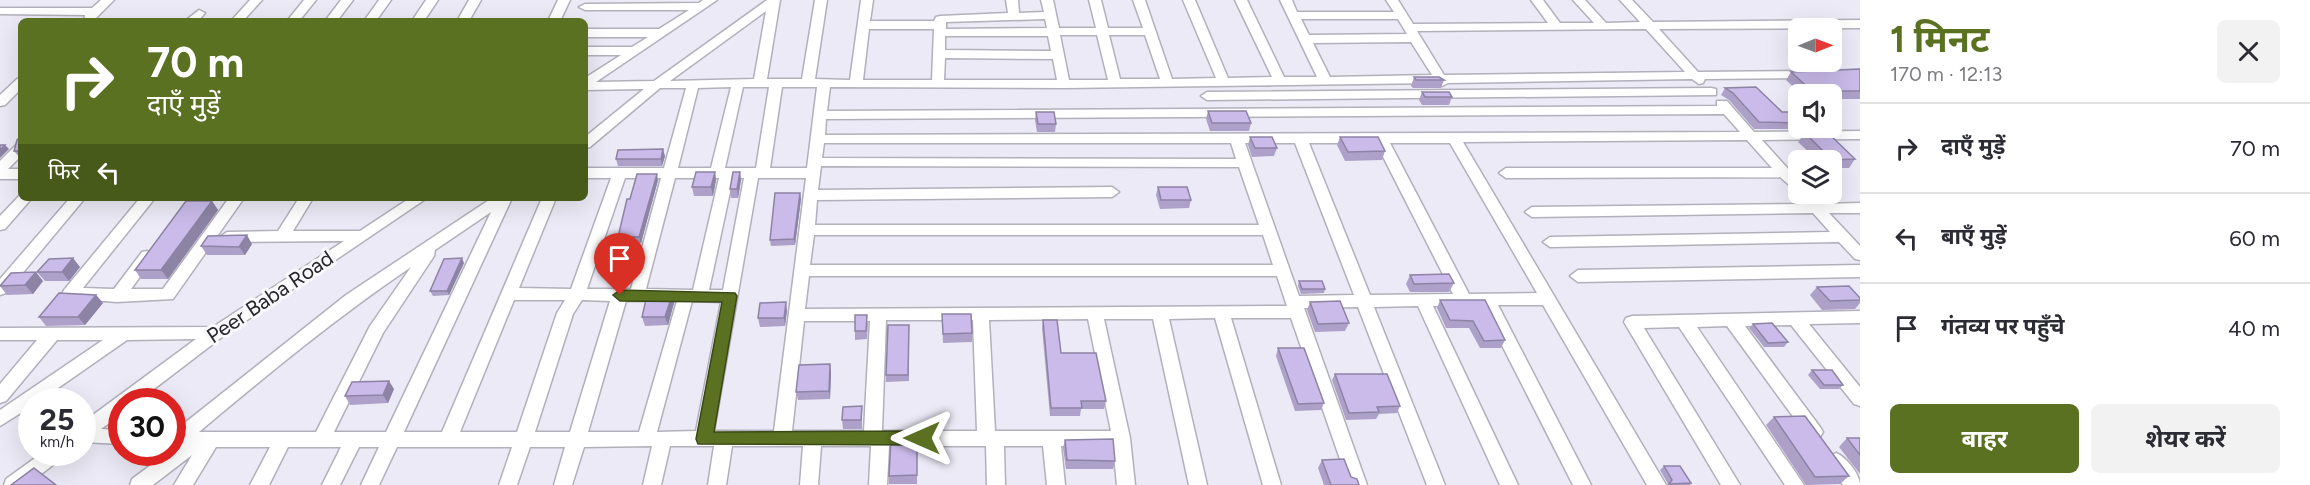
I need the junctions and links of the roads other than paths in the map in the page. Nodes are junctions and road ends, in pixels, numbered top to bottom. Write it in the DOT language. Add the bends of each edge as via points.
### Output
graph roads {
  1 [pos="108,0"];
  2 [pos="256,0"];
  3 [pos="310,0"];
  4 [pos="347,0"];
  5 [pos="385,0"];
  6 [pos="432,0"];
  7 [pos="475,0"];
  8 [pos="564,0"];
  9 [pos="774,0"];
  10 [pos="821,0"];
  11 [pos="867,0"];
  12 [pos="1012,0"];
  13 [pos="1047,0"];
  14 [pos="1095,0"];
  15 [pos="1139,0"];
  16 [pos="1189,0"];
  17 [pos="1241,0"];
  18 [pos="1286,0"];
  19 [pos="1392,0"];
  20 [pos="1537,0"];
  21 [pos="1580,0"];
  22 [pos="1626,0"];
  23 [pos="707,3"];
  24 [pos="585,7"];
  25 [pos="0,11"];
  26 [pos="96,12"];
  27 [pos="1050,15"];
  28 [pos="1293,15"];
  29 [pos="1014,16"];
  30 [pos="1402,16"];
  31 [pos="89,18"];
  32 [pos="240,18"];
  33 [pos="295,18"];
  34 [pos="333,18"];
  35 [pos="372,18"];
  36 [pos="420,18"];
  37 [pos="465,18"];
  38 [pos="555,18"];
  39 [pos="863,24"];
  40 [pos="1860,24"];
  41 [pos="1557,27"];
  42 [pos="1604,27"];
  43 [pos="1650,27"];
  44 [pos="938,29"];
  45 [pos="1150,31"];
  46 [pos="1103,32"];
  47 [pos="588,33"];
  48 [pos="662,33"];
  49 [pos="1054,33"];
  50 [pos="1412,33"];
  51 [pos="1304,39"];
  52 [pos="588,51"];
  53 [pos="635,51"];
  54 [pos="938,54"];
  55 [pos="1059,55"];
  56 [pos="1825,73"];
  57 [pos="1695,75"];
  58 [pos="1439,77"];
  59 [pos="1324,78"];
  60 [pos="1279,79"];
  61 [pos="1223,80"];
  62 [pos="1167,82"];
  63 [pos="588,83"];
  64 [pos="738,83"];
  65 [pos="760,83"];
  66 [pos="776,83"];
  67 [pos="808,83"];
  68 [pos="824,83"];
  69 [pos="856,83"];
  70 [pos="938,83"];
  71 [pos="1115,83"];
  72 [pos="693,84"];
  73 [pos="1064,84"];
  74 [pos="18,85"];
  75 [pos="588,85"];
  76 [pos="656,85"];
  77 [pos="1711,92"];
  78 [pos="1450,95"];
  79 [pos="1207,96"];
  80 [pos="0,102"];
  81 [pos="1727,110"];
  82 [pos="1460,113"];
  83 [pos="820,115"];
  84 [pos="1751,134"];
  85 [pos="1860,135"];
  86 [pos="1477,137"];
  87 [pos="1236,138"];
  88 [pos="1300,138"];
  89 [pos="1454,138"];
  90 [pos="1380,139"];
  91 [pos="817,140"];
  92 [pos="588,142"];
  93 [pos="18,151"];
  94 [pos="1245,163"];
  95 [pos="813,168"];
  96 [pos="0,169"];
  97 [pos="1784,172"];
  98 [pos="588,173"];
  99 [pos="722,173"];
  100 [pos="757,173"];
  101 [pos="1506,173"];
  102 [pos="0,174"];
  103 [pos="18,174"];
  104 [pos="619,174"];
  105 [pos="668,174"];
  106 [pos="1788,177"];
  107 [pos="1112,192"];
  108 [pos="809,195"];
  109 [pos="22,201"];
  110 [pos="75,201"];
  111 [pos="146,201"];
  112 [pos="235,201"];
  113 [pos="304,201"];
  114 [pos="415,201"];
  115 [pos="500,201"];
  116 [pos="503,201"];
  117 [pos="548,201"];
  118 [pos="1813,204"];
  119 [pos="1860,208"];
  120 [pos="1818,209"];
  121 [pos="1532,212"];
  122 [pos="0,225"];
  123 [pos="806,230"];
  124 [pos="1268,230"];
  125 [pos="283,235"];
  126 [pos="362,236"];
  127 [pos="209,237"];
  128 [pos="1851,241"];
  129 [pos="1550,242"];
  130 [pos="157,243"];
  131 [pos="435,245"];
  132 [pos="1860,255"];
  133 [pos="1282,270"];
  134 [pos="803,271"];
  135 [pos="1860,271"];
  136 [pos="1578,276"];
  137 [pos="0,290"];
  138 [pos="509,294"];
  139 [pos="577,295"];
  140 [pos="629,295"];
  141 [pos="117,296"];
  142 [pos="693,296"];
  143 [pos="730,296"];
  144 [pos="1549,299"];
  145 [pos="1464,300"];
  146 [pos="1486,300"];
  147 [pos="1364,301"];
  148 [pos="1423,301"];
  149 [pos="1296,307"];
  150 [pos="1221,313"];
  151 [pos="981,314"];
  152 [pos="1160,314"];
  153 [pos="797,315"];
  154 [pos="878,315"];
  155 [pos="1095,315"];
  156 [pos="1860,317"];
  157 [pos="1795,318"];
  158 [pos="1732,320"];
  159 [pos="1684,321"];
  160 [pos="216,333"];
  161 [pos="0,334"];
  162 [pos="52,334"];
  163 [pos="122,335"];
  164 [pos="143,388"];
  165 [pos="1857,392"];
  166 [pos="0,396"];
  167 [pos="108,414"];
  168 [pos="0,419"];
  169 [pos="96,423"];
  170 [pos="186,431"];
  171 [pos="877,438"];
  172 [pos="990,438"];
  173 [pos="1051,438"];
  174 [pos="1121,438"];
  175 [pos="322,439"];
  176 [pos="524,439"];
  177 [pos="577,439"];
  178 [pos="654,439"];
  179 [pos="704,439"];
  180 [pos="724,439"];
  181 [pos="782,439"];
  182 [pos="812,439"];
  183 [pos="186,440"];
  184 [pos="205,440"];
  185 [pos="283,440"];
  186 [pos="354,440"];
  187 [pos="391,440"];
  188 [pos="448,440"];
  189 [pos="39,466"];
  190 [pos="13,485"];
  191 [pos="139,485"];
  192 [pos="183,485"];
  193 [pos="259,485"];
  194 [pos="331,485"];
  195 [pos="370,485"];
  196 [pos="508,485"];
  197 [pos="563,485"];
  198 [pos="652,485"];
  199 [pos="717,485"];
  200 [pos="809,485"];
  201 [pos="878,485"];
  202 [pos="996,485"];
  203 [pos="1056,485"];
  204 [pos="1126,485"];
  205 [pos="1198,485"];
  206 [pos="1272,485"];
  207 [pos="1358,485"];
  208 [pos="1436,485"];
  209 [pos="1509,485"];
  210 [pos="1582,485"];
  211 [pos="1657,485"];
  212 [pos="1731,485"];
  213 [pos="1795,485"];
  214 [pos="1854,485"];
  1 -- 26 [label="street"];
  2 -- 32 [label="street"];
  3 -- 33 [label="street"];
  4 -- 34 [label="street"];
  5 -- 35 [label="street"];
  6 -- 36 [label="street"];
  7 -- 37 [label="street"];
  8 -- 38 [label="street"];
  9 -- 65 [label="street"];
  9 -- 76 [label="street"];
  10 -- 67 [label="street"];
  11 -- 39 [label="street"];
  12 -- 29 [label="street"];
  13 -- 27 [label="street"];
  14 -- 46 [label="street"];
  15 -- 45 [label="street"];
  16 -- 61 [label="street"];
  17 -- 60 [label="street"];
  18 -- 28 [label="street"];
  19 -- 30 [label="street"];
  20 -- 41 [label="street"];
  21 -- 42 [label="street"];
  22 -- 43 [label="street"];
  23 -- 24 [label="street"];
  23 -- 48 [label="street"];
  25 -- 26 [label="street"];
  26 -- 31 [label="street"];
  27 -- 29 [label="street"];
  27 -- 49 [label="street"];
  28 -- 30 [label="street"];
  28 -- 51 [label="street"];
  29 -- 44 [label="street" via="943,18"];
  30 -- 50 [label="street"];
  39 -- 44 [label="street"];
  39 -- 69 [label="street"];
  40 -- 43 [label="street"];
  41 -- 42 [label="street"];
  41 -- 50 [label="street"];
  42 -- 43 [label="street"];
  43 -- 57 [label="street"];
  44 -- 49 [label="street"];
  44 -- 54 [label="street"];
  45 -- 46 [label="street"];
  45 -- 62 [label="street"];
  46 -- 49 [label="street"];
  46 -- 71 [label="street"];
  47 -- 48 [label="street"];
  48 -- 53 [label="street"];
  49 -- 55 [label="street"];
  50 -- 51 [label="street"];
  50 -- 58 [label="street"];
  51 -- 59 [label="street"];
  52 -- 53 [label="street"];
  53 -- 63 [label="street"];
  54 -- 55 [label="street"];
  54 -- 70 [label="street"];
  55 -- 73 [label="street"];
  56 -- 57 [label="street"];
  57 -- 58 [label="street"];
  57 -- 77 [label="street"];
  58 -- 59 [label="street"];
  58 -- 78 [label="street"];
  59 -- 60 [label="street"];
  60 -- 61 [label="street"];
  61 -- 62 [label="street"];
  62 -- 71 [label="street"];
  64 -- 65 [label="street"];
  64 -- 72 [label="street"];
  64 -- 99 [label="street"];
  65 -- 66 [label="street"];
  66 -- 67 [label="street"];
  66 -- 100 [label="street"];
  67 -- 68 [label="street"];
  68 -- 69 [label="street"];
  68 -- 83 [label="street"];
  69 -- 70 [label="street"];
  70 -- 73 [label="street"];
  71 -- 73 [label="street"];
  72 -- 76 [label="street"];
  72 -- 105 [label="street"];
  74 -- 80 [label="street"];
  75 -- 76 [label="street"];
  76 -- 92 [label="street"];
  77 -- 78 [label="street"];
  77 -- 81 [label="street"];
  78 -- 79 [label="street"];
  78 -- 82 [label="street"];
  81 -- 82 [label="street"];
  81 -- 84 [label="street"];
  82 -- 83 [label="street"];
  82 -- 86 [label="street"];
  83 -- 91 [label="street"];
  84 -- 85 [label="street"];
  84 -- 86 [label="street"];
  84 -- 97 [label="street"];
  86 -- 89 [label="street"];
  87 -- 88 [label="street"];
  87 -- 91 [label="street"];
  87 -- 94 [label="street"];
  88 -- 90 [label="street"];
  88 -- 147 [label="street"];
  89 -- 90 [label="street"];
  89 -- 144 [label="street"];
  90 -- 145 [label="street"];
  91 -- 95 [label="street"];
  93 -- 96 [label="street"];
  94 -- 95 [label="street"];
  94 -- 124 [label="street"];
  95 -- 100 [label="street"];
  95 -- 108 [label="street"];
  97 -- 101 [label="street"];
  97 -- 106 [label="street"];
  98 -- 104 [label="street"];
  99 -- 100 [label="street"];
  99 -- 105 [label="street"];
  99 -- 142 [label="street"];
  100 -- 143 [label="street"];
  102 -- 103 [label="street"];
  104 -- 105 [label="street"];
  104 -- 139 [label="street"];
  105 -- 140 [label="street"];
  107 -- 108 [label="street"];
  108 -- 123 [label="street"];
  109 -- 122 [label="street"];
  110 -- 137 [label="street"];
  111 -- 141 [label="street" via="70,292"];
  112 -- 127 [label="street"];
  113 -- 125 [label="street"];
  114 -- 126 [label="street, Peer Baba Road"];
  115 -- 131 [label="street"];
  116 -- 187 [label="street"];
  117 -- 138 [label="street"];
  118 -- 120 [label="street"];
  119 -- 120 [label="street"];
  120 -- 121 [label="street"];
  120 -- 128 [label="street"];
  123 -- 124 [label="street"];
  123 -- 134 [label="street"];
  124 -- 133 [label="street"];
  125 -- 126 [label="street"];
  125 -- 127 [label="street"];
  126 -- 160 [label="street, Peer Baba Road"];
  127 -- 141 [label="street" via="167,295"];
  128 -- 129 [label="street"];
  128 -- 132 [label="street"];
  130 -- 141 [label="street"];
  131 -- 170 [label="street" via="352,299"];
  131 -- 175 [label="street" via="376,330"];
  133 -- 134 [label="street"];
  133 -- 149 [label="street"];
  134 -- 153 [label="street"];
  135 -- 136 [label="street"];
  138 -- 139 [label="street"];
  138 -- 188 [label="street"];
  139 -- 140 [label="street"];
  139 -- 176 [label="street" via="565,313"];
  140 -- 142 [label="street"];
  140 -- 177 [label="street"];
  142 -- 143 [label="street"];
  142 -- 178 [label="street"];
  143 -- 179 [label="street"];
  144 -- 146 [label="street"];
  144 -- 211 [label="street"];
  145 -- 146 [label="street"];
  145 -- 148 [label="street"];
  146 -- 210 [label="street"];
  147 -- 148 [label="street"];
  147 -- 149 [label="street"];
  147 -- 208 [label="street"];
  148 -- 209 [label="street"];
  149 -- 150 [label="street"];
  149 -- 207 [label="street"];
  150 -- 152 [label="street"];
  150 -- 206 [label="street"];
  151 -- 154 [label="street"];
  151 -- 155 [label="street"];
  151 -- 172 [label="street"];
  152 -- 155 [label="street"];
  152 -- 205 [label="street"];
  153 -- 154 [label="street"];
  153 -- 181 [label="street"];
  154 -- 171 [label="street"];
  155 -- 174 [label="street"];
  156 -- 157 [label="street"];
  157 -- 158 [label="street"];
  157 -- 165 [label="street"];
  158 -- 159 [label="street"];
  158 -- 214 [label="street"];
  159 -- 212 [label="street" via="1632,322"];
  159 -- 213 [label="street"];
  160 -- 163 [label="street"];
  160 -- 164 [label="street, Peer Baba Road"];
  161 -- 162 [label="street"];
  162 -- 163 [label="street"];
  162 -- 166 [label="street"];
  163 -- 168 [label="street"];
  167 -- 169 [label="street, Peer Baba Road"];
  171 -- 172 [label="street"];
  171 -- 182 [label="street"];
  171 -- 201 [label="street"];
  172 -- 173 [label="street"];
  172 -- 202 [label="street"];
  173 -- 174 [label="street"];
  173 -- 203 [label="street"];
  174 -- 204 [label="street"];
  175 -- 185 [label="street"];
  175 -- 186 [label="street"];
  176 -- 177 [label="street"];
  176 -- 188 [label="street"];
  176 -- 196 [label="street"];
  177 -- 178 [label="street"];
  177 -- 197 [label="street"];
  178 -- 179 [label="street"];
  178 -- 198 [label="street"];
  179 -- 180 [label="street"];
  180 -- 181 [label="street"];
  180 -- 199 [label="street"];
  181 -- 182 [label="street"];
  182 -- 200 [label="street"];
  183 -- 184 [label="street"];
  184 -- 185 [label="street"];
  184 -- 191 [label="street"];
  184 -- 192 [label="street"];
  185 -- 193 [label="street"];
  186 -- 187 [label="street"];
  186 -- 194 [label="street"];
  187 -- 188 [label="street"];
  187 -- 195 [label="street"];
  189 -- 190 [label="street"];
}
